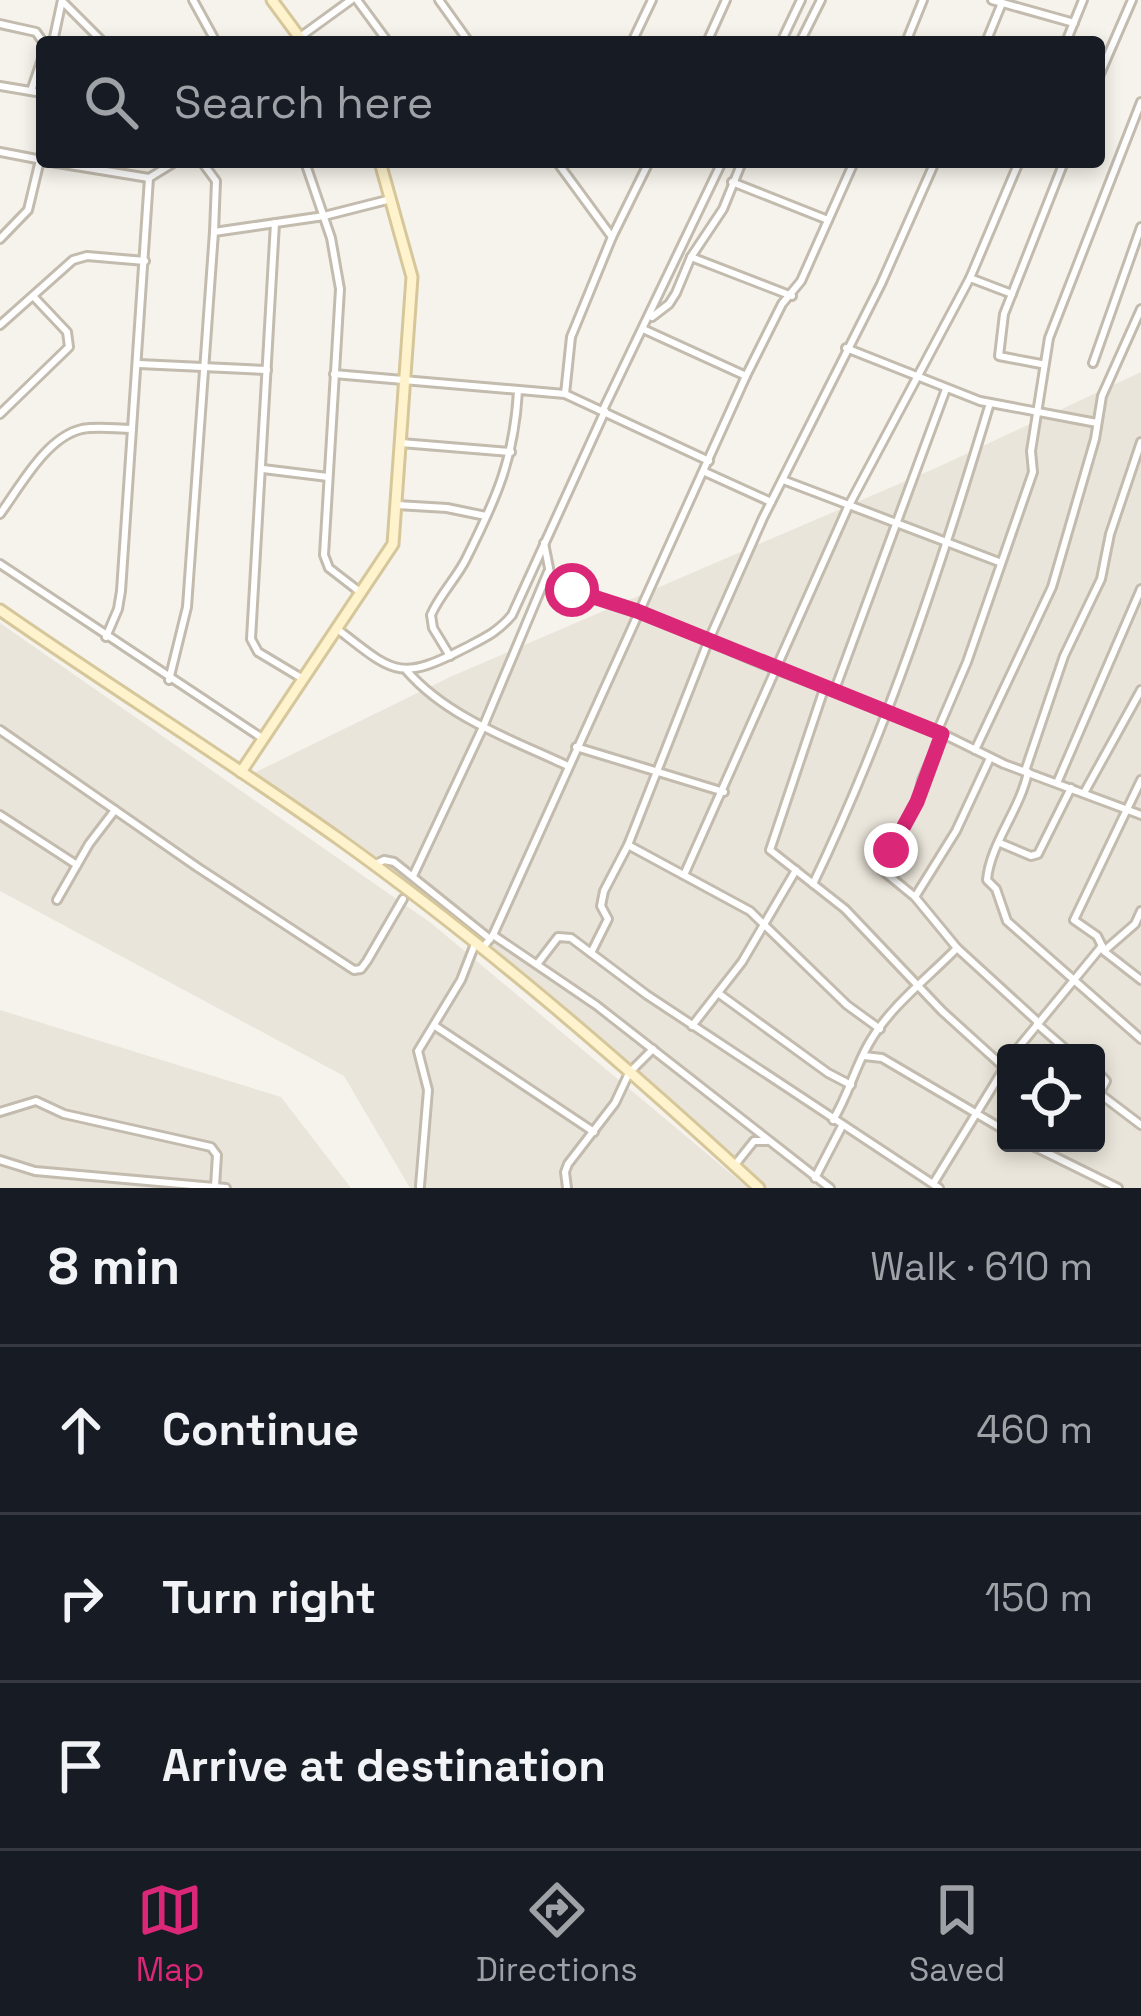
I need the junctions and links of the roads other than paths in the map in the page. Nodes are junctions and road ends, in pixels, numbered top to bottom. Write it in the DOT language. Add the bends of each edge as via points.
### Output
graph roads {
  1 [pos="193,0"];
  2 [pos="272,0"];
  3 [pos="354,0"];
  4 [pos="439,0"];
  5 [pos="652,0"];
  6 [pos="726,0"];
  7 [pos="802,0"];
  8 [pos="821,0"];
  9 [pos="923,0"];
  10 [pos="992,0"];
  11 [pos="1084,0"];
  12 [pos="1132,0"];
  13 [pos="63,1"];
  14 [pos="1003,2"];
  15 [pos="1074,23"];
  16 [pos="0,24"];
  17 [pos="39,36"];
  18 [pos="54,36"];
  19 [pos="97,36"];
  20 [pos="213,36"];
  21 [pos="298,36"];
  22 [pos="306,36"];
  23 [pos="383,36"];
  24 [pos="465,36"];
  25 [pos="635,36"];
  26 [pos="709,36"];
  27 [pos="784,36"];
  28 [pos="803,36"];
  29 [pos="908,36"];
  30 [pos="989,36"];
  31 [pos="1069,36"];
  32 [pos="1105,62"];
  33 [pos="36,76"];
  34 [pos="0,86"];
  35 [pos="31,91"];
  36 [pos="36,92"];
  37 [pos="1141,102"];
  38 [pos="0,152"];
  39 [pos="36,159"];
  40 [pos="39,168"];
  41 [pos="88,168"];
  42 [pos="166,168"];
  43 [pos="206,168"];
  44 [pos="307,168"];
  45 [pos="382,168"];
  46 [pos="561,168"];
  47 [pos="646,168"];
  48 [pos="719,168"];
  49 [pos="739,168"];
  50 [pos="851,168"];
  51 [pos="932,168"];
  52 [pos="1016,168"];
  53 [pos="1062,168"];
  54 [pos="149,178"];
  55 [pos="733,182"];
  56 [pos="391,199"];
  57 [pos="324,216"];
  58 [pos="828,220"];
  59 [pos="275,223"];
  60 [pos="1141,227"];
  61 [pos="214,232"];
  62 [pos="612,237"];
  63 [pos="0,239"];
  64 [pos="1138,246"];
  65 [pos="691,257"];
  66 [pos="145,261"];
  67 [pos="970,278"];
  68 [pos="1013,294"];
  69 [pos="33,296"];
  70 [pos="792,296"];
  71 [pos="1141,309"];
  72 [pos="648,318"];
  73 [pos="0,325"];
  74 [pos="643,329"];
  75 [pos="846,348"];
  76 [pos="1093,363"];
  77 [pos="139,364"];
  78 [pos="204,364"];
  79 [pos="1042,364"];
  80 [pos="269,370"];
  81 [pos="334,374"];
  82 [pos="746,376"];
  83 [pos="918,378"];
  84 [pos="405,381"];
  85 [pos="946,389"];
  86 [pos="518,390"];
  87 [pos="565,394"];
  88 [pos="989,403"];
  89 [pos="604,411"];
  90 [pos="0,414"];
  91 [pos="1039,415"];
  92 [pos="1097,423"];
  93 [pos="134,429"];
  94 [pos="1141,442"];
  95 [pos="400,443"];
  96 [pos="512,452"];
  97 [pos="709,461"];
  98 [pos="263,470"];
  99 [pos="705,472"];
  100 [pos="328,477"];
  101 [pos="783,480"];
  102 [pos="771,502"];
  103 [pos="397,505"];
  104 [pos="848,507"];
  105 [pos="0,514"];
  106 [pos="486,516"];
  107 [pos="896,525"];
  108 [pos="544,543"];
  109 [pos="945,543"];
  110 [pos="1000,562"];
  111 [pos="0,564"];
  112 [pos="549,569"];
  113 [pos="1141,589"];
  114 [pos="360,592"];
  115 [pos="0,610"];
  116 [pos="637,611"];
  117 [pos="336,628"];
  118 [pos="106,637"];
  119 [pos="708,642"];
  120 [pos="450,656"];
  121 [pos="775,669"];
  122 [pos="406,670"];
  123 [pos="303,679"];
  124 [pos="169,680"];
  125 [pos="829,690"];
  126 [pos="1141,690"];
  127 [pos="887,711"];
  128 [pos="483,727"];
  129 [pos="0,730"];
  130 [pos="939,733"];
  131 [pos="262,738"];
  132 [pos="576,747"];
  133 [pos="975,750"];
  134 [pos="990,758"];
  135 [pos="568,766"];
  136 [pos="241,772"];
  137 [pos="658,772"];
  138 [pos="1026,772"];
  139 [pos="1141,781"];
  140 [pos="1057,783"];
  141 [pos="1071,788"];
  142 [pos="724,792"];
  143 [pos="1084,793"];
  144 [pos="1126,809"];
  145 [pos="115,811"];
  146 [pos="0,815"];
  147 [pos="1141,815"];
  148 [pos="1000,843"];
  149 [pos="628,845"];
  150 [pos="77,865"];
  151 [pos="374,865"];
  152 [pos="796,870"];
  153 [pos="684,875"];
  154 [pos="413,876"];
  155 [pos="813,884"];
  156 [pos="915,897"];
  157 [pos="403,899"];
  158 [pos="57,901"];
  159 [pos="1141,911"];
  160 [pos="766,924"];
  161 [pos="491,937"];
  162 [pos="478,946"];
  163 [pos="958,948"];
  164 [pos="1103,948"];
  165 [pos="591,953"];
  166 [pos="538,963"];
  167 [pos="1073,980"];
  168 [pos="1141,980"];
  169 [pos="919,983"];
  170 [pos="718,993"];
  171 [pos="1037,1023"];
  172 [pos="435,1025"];
  173 [pos="692,1026"];
  174 [pos="880,1029"];
  175 [pos="1141,1040"];
  176 [pos="1021,1044"];
  177 [pos="1060,1044"];
  178 [pos="652,1049"];
  179 [pos="864,1056"];
  180 [pos="997,1060"];
  181 [pos="629,1073"];
  182 [pos="997,1079"];
  183 [pos="851,1085"];
  184 [pos="1105,1102"];
  185 [pos="0,1112"];
  186 [pos="974,1112"];
  187 [pos="833,1120"];
  188 [pos="1141,1125"];
  189 [pos="842,1126"];
  190 [pos="997,1126"];
  191 [pos="594,1132"];
  192 [pos="770,1141"];
  193 [pos="1045,1152"];
  194 [pos="0,1160"];
  195 [pos="734,1166"];
  196 [pos="815,1178"];
  197 [pos="214,1186"];
  198 [pos="420,1186"];
  199 [pos="936,1186"];
  200 [pos="226,1188"];
  201 [pos="567,1188"];
  202 [pos="758,1188"];
  203 [pos="830,1188"];
  204 [pos="1118,1188"];
  1 -- 20 [label="street"];
  2 -- 21 [label="street"];
  3 -- 22 [label="street"];
  3 -- 23 [label="street"];
  4 -- 24 [label="street"];
  5 -- 25 [label="street"];
  6 -- 26 [label="street"];
  7 -- 27 [label="street"];
  8 -- 28 [label="street"];
  9 -- 29 [label="street"];
  10 -- 14 [label="street"];
  11 -- 15 [label="street"];
  12 -- 32 [label="street"];
  13 -- 18 [label="street"];
  13 -- 19 [label="street"];
  14 -- 15 [label="street"];
  14 -- 30 [label="street"];
  15 -- 31 [label="street"];
  16 -- 17 [label="street"];
  33 -- 35 [label="street"];
  34 -- 35 [label="street"];
  35 -- 36 [label="street"];
  37 -- 79 [label="street"];
  38 -- 39 [label="street"];
  40 -- 63 [label="street" via="28,210"];
  41 -- 54 [label="street"];
  42 -- 54 [label="street"];
  43 -- 61 [label="street" via="215,181"];
  44 -- 57 [label="street"];
  45 -- 56 [label="street"];
  46 -- 62 [label="street"];
  47 -- 62 [label="street"];
  48 -- 72 [label="street"];
  49 -- 55 [label="street"];
  50 -- 58 [label="street"];
  51 -- 75 [label="street"];
  52 -- 67 [label="street"];
  53 -- 68 [label="street"];
  54 -- 66 [label="street"];
  55 -- 58 [label="street"];
  55 -- 65 [label="street"];
  56 -- 57 [label="street"];
  56 -- 84 [label="street" via="412,277"];
  57 -- 59 [label="street"];
  57 -- 81 [label="street" via="340,289"];
  58 -- 70 [label="street"];
  59 -- 61 [label="street"];
  59 -- 80 [label="street"];
  60 -- 64 [label="street"];
  61 -- 78 [label="street"];
  62 -- 87 [label="street" via="571,338"];
  64 -- 76 [label="street"];
  65 -- 70 [label="street"];
  65 -- 72 [label="street" via="669,304"];
  66 -- 69 [label="street" via="79,257"];
  66 -- 77 [label="street"];
  67 -- 68 [label="street"];
  67 -- 83 [label="street"];
  68 -- 79 [label="street" via="998,354"];
  69 -- 73 [label="street"];
  69 -- 90 [label="street" via="67,332 69,347"];
  70 -- 82 [label="street"];
  71 -- 92 [label="street"];
  72 -- 74 [label="street"];
  74 -- 82 [label="street"];
  74 -- 89 [label="street"];
  75 -- 83 [label="street"];
  75 -- 101 [label="street"];
  77 -- 78 [label="street"];
  77 -- 93 [label="street"];
  78 -- 80 [label="street"];
  78 -- 124 [label="street" via="187,607"];
  79 -- 91 [label="street"];
  80 -- 98 [label="street"];
  81 -- 84 [label="street"];
  81 -- 100 [label="street"];
  82 -- 97 [label="street"];
  83 -- 85 [label="street"];
  83 -- 104 [label="street"];
  84 -- 86 [label="street"];
  84 -- 95 [label="street"];
  85 -- 88 [label="street"];
  85 -- 107 [label="street"];
  86 -- 87 [label="street"];
  86 -- 96 [label="street"];
  87 -- 89 [label="street"];
  88 -- 91 [label="street"];
  88 -- 109 [label="street"];
  89 -- 97 [label="street"];
  89 -- 108 [label="street"];
  91 -- 92 [label="street"];
  91 -- 110 [label="street" via="1033,472"];
  92 -- 133 [label="street" via="1052,587"];
  93 -- 105 [label="street" via="68,435"];
  93 -- 118 [label="street" via="120,600"];
  94 -- 138 [label="street" via="1101,579 1064,656"];
  95 -- 96 [label="street"];
  95 -- 103 [label="street"];
  96 -- 106 [label="street"];
  97 -- 99 [label="street"];
  98 -- 100 [label="street"];
  98 -- 123 [label="street" via="251,644"];
  99 -- 102 [label="street"];
  99 -- 116 [label="street"];
  100 -- 114 [label="street" via="326,564"];
  101 -- 102 [label="street"];
  101 -- 104 [label="street"];
  102 -- 119 [label="street"];
  103 -- 106 [label="street"];
  103 -- 114 [label="street" via="392,547"];
  104 -- 107 [label="street"];
  104 -- 121 [label="street"];
  106 -- 120 [label="street" via="431,615"];
  107 -- 109 [label="street"];
  107 -- 125 [label="street"];
  108 -- 112 [label="street"];
  108 -- 120 [label="street" via="505,624"];
  109 -- 110 [label="street"];
  109 -- 127 [label="street"];
  110 -- 130 [label="street"];
  111 -- 118 [label="street"];
  112 -- 116 [label="street" via="562,586"];
  112 -- 128 [label="street"];
  113 -- 140 [label="street"];
  114 -- 117 [label="street"];
  115 -- 136 [label="street"];
  116 -- 119 [label="street"];
  116 -- 132 [label="street"];
  117 -- 122 [label="street"];
  117 -- 123 [label="street"];
  118 -- 124 [label="street"];
  119 -- 121 [label="street"];
  119 -- 137 [label="street"];
  120 -- 122 [label="street"];
  121 -- 125 [label="street"];
  121 -- 142 [label="street"];
  122 -- 128 [label="street"];
  123 -- 131 [label="street"];
  124 -- 131 [label="street"];
  125 -- 127 [label="street"];
  125 -- 152 [label="street" via="770,841 772,853"];
  126 -- 143 [label="street"];
  127 -- 130 [label="street"];
  127 -- 155 [label="street"];
  128 -- 135 [label="street"];
  128 -- 154 [label="street"];
  129 -- 145 [label="street"];
  130 -- 133 [label="street"];
  130 -- 156 [label="street" via="917,802 882,868"];
  131 -- 136 [label="street"];
  132 -- 135 [label="street"];
  132 -- 137 [label="street"];
  133 -- 134 [label="street"];
  134 -- 138 [label="street"];
  134 -- 156 [label="street"];
  135 -- 161 [label="street"];
  136 -- 151 [label="street"];
  137 -- 142 [label="street"];
  137 -- 149 [label="street"];
  138 -- 140 [label="street"];
  138 -- 148 [label="street"];
  139 -- 144 [label="street"];
  140 -- 141 [label="street"];
  141 -- 143 [label="street"];
  141 -- 148 [label="street" via="1038,854"];
  142 -- 153 [label="street"];
  143 -- 144 [label="street"];
  144 -- 147 [label="street"];
  144 -- 164 [label="street" via="1074,920"];
  145 -- 150 [label="street"];
  145 -- 157 [label="street" via="356,970"];
  146 -- 150 [label="street"];
  148 -- 167 [label="street" via="986,876 1005,918"];
  149 -- 153 [label="street"];
  149 -- 165 [label="street" via="601,899 608,919"];
  150 -- 158 [label="street"];
  151 -- 154 [label="street" via="390,860"];
  151 -- 162 [label="street"];
  152 -- 155 [label="street"];
  152 -- 160 [label="street"];
  153 -- 160 [label="street"];
  154 -- 161 [label="street"];
  155 -- 169 [label="street"];
  156 -- 163 [label="street"];
  159 -- 164 [label="street"];
  160 -- 170 [label="street"];
  160 -- 174 [label="street"];
  161 -- 162 [label="street"];
  161 -- 166 [label="street"];
  162 -- 172 [label="street"];
  162 -- 181 [label="street"];
  163 -- 169 [label="street"];
  163 -- 171 [label="street"];
  164 -- 167 [label="street"];
  164 -- 168 [label="street"];
  165 -- 166 [label="street" via="560,935"];
  165 -- 173 [label="street"];
  166 -- 178 [label="street"];
  167 -- 171 [label="street"];
  167 -- 175 [label="street"];
  169 -- 174 [label="street"];
  169 -- 180 [label="street"];
  170 -- 173 [label="street"];
  170 -- 183 [label="street"];
  171 -- 176 [label="street"];
  171 -- 177 [label="street"];
  172 -- 191 [label="street"];
  172 -- 198 [label="street" via="418,1054 428,1090"];
  173 -- 187 [label="street"];
  174 -- 179 [label="street"];
  178 -- 181 [label="street"];
  178 -- 192 [label="street"];
  179 -- 183 [label="street"];
  179 -- 186 [label="street" via="877,1055"];
  181 -- 191 [label="street"];
  181 -- 195 [label="street"];
  182 -- 186 [label="street"];
  183 -- 187 [label="street"];
  184 -- 188 [label="street"];
  185 -- 197 [label="street" via="36,1101 203,1145 216,1151"];
  186 -- 190 [label="street"];
  186 -- 199 [label="street"];
  187 -- 189 [label="street"];
  189 -- 196 [label="street"];
  189 -- 199 [label="street"];
  191 -- 201 [label="street" via="566,1168"];
  192 -- 195 [label="street" via="754,1141"];
  192 -- 196 [label="street"];
  193 -- 204 [label="street"];
  194 -- 197 [label="street" via="35,1172"];
  195 -- 202 [label="street"];
  196 -- 203 [label="street"];
  197 -- 200 [label="street"];
}
